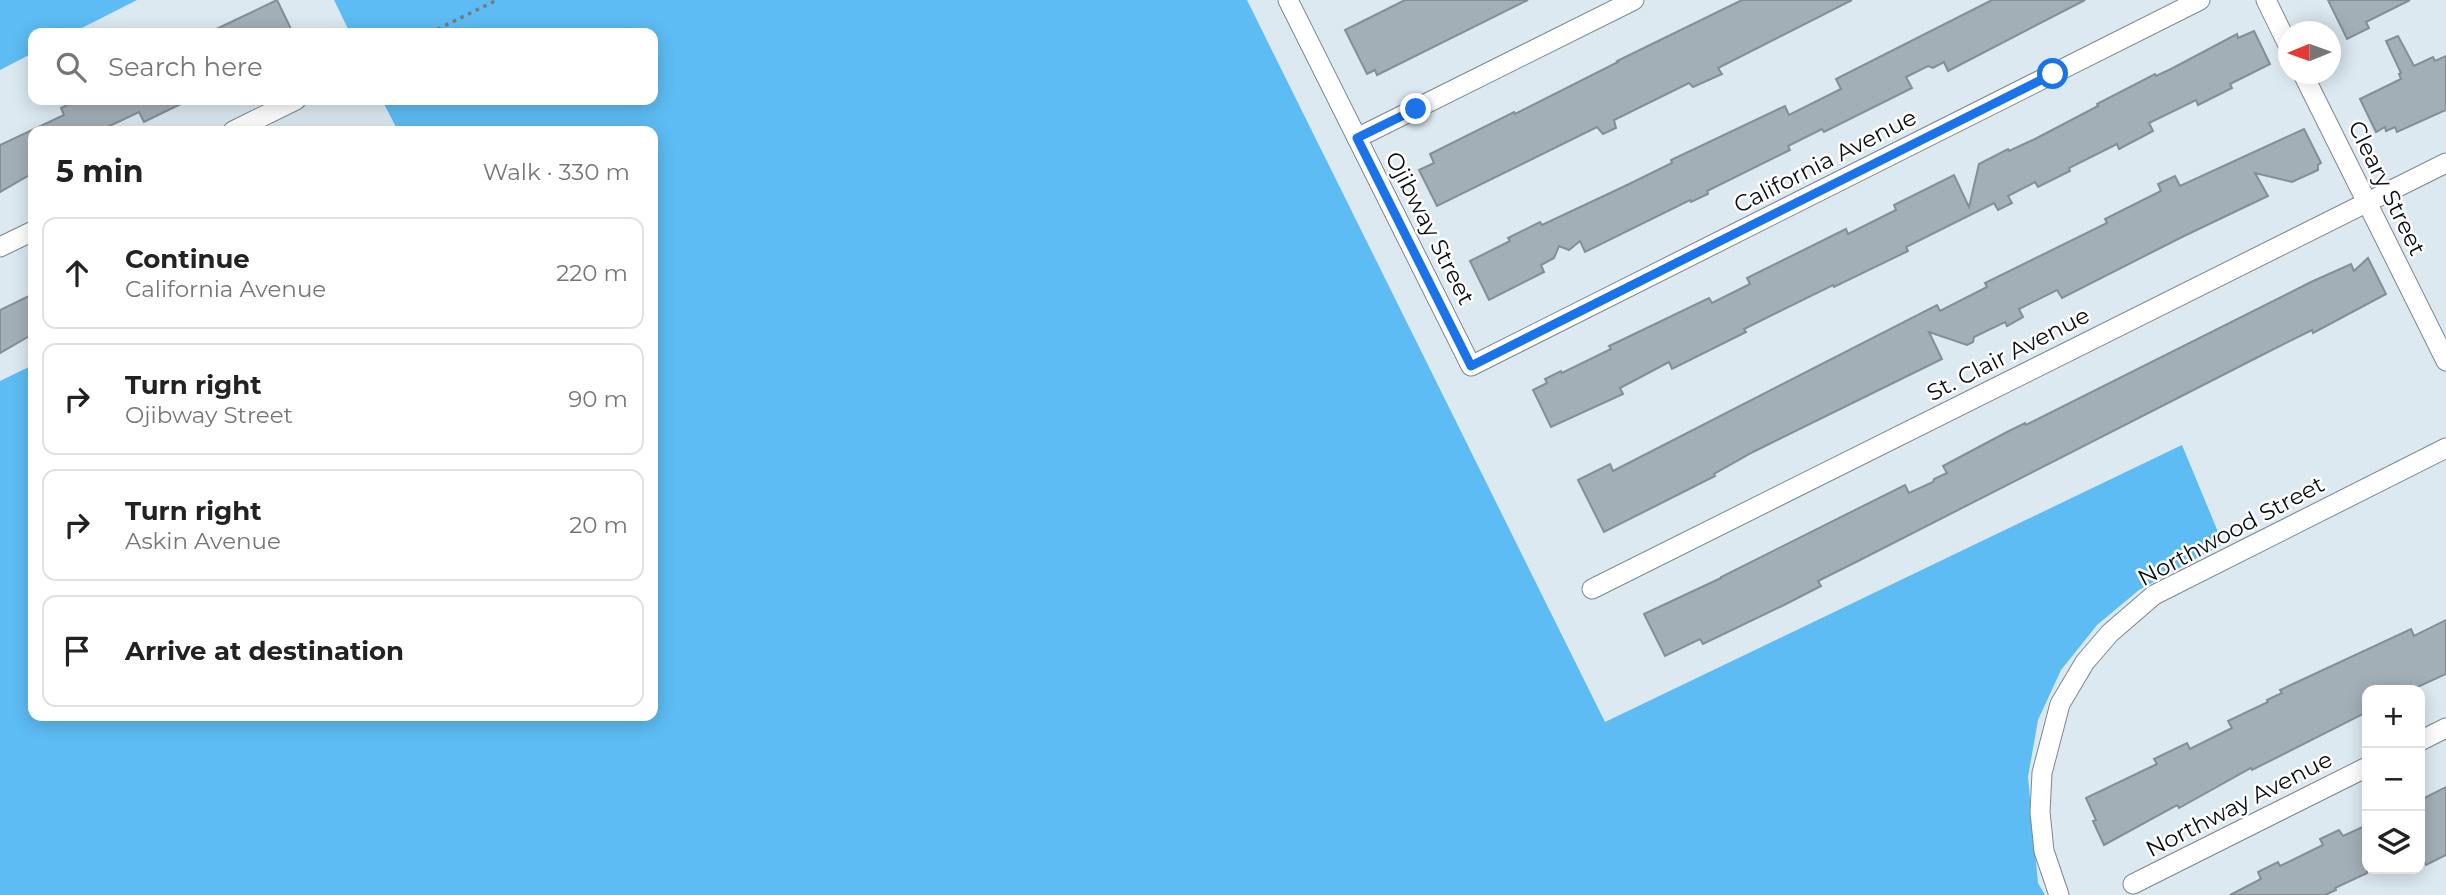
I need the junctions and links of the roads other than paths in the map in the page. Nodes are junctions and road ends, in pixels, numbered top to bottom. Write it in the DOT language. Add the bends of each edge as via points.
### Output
graph roads {
  1 [pos="1288,0"];
  2 [pos="1634,0"];
  3 [pos="2200,0"];
  4 [pos="2266,0"];
  5 [pos="2278,25"];
  6 [pos="2308,84"];
  7 [pos="286,105"];
  8 [pos="243,126"];
  9 [pos="1357,138"];
  10 [pos="2446,163"];
  11 [pos="2367,202"];
  12 [pos="28,233"];
  13 [pos="0,247"];
  14 [pos="2446,361"];
  15 [pos="1471,366"];
  16 [pos="2446,449"];
  17 [pos="1592,589"];
  18 [pos="2446,728"];
  19 [pos="2425,738"];
  20 [pos="2362,770"];
  21 [pos="2133,884"];
  22 [pos="2059,895"];
  1 -- 9 [label="street, Ojibway Street"];
  2 -- 9 [label="street"];
  3 -- 15 [label="street, California Avenue"];
  4 -- 5 [label="street"];
  6 -- 11 [label="street, Cleary Street"];
  7 -- 8 [label="street"];
  9 -- 15 [label="street, Ojibway Street"];
  10 -- 11 [label="street, St. Clair Avenue"];
  11 -- 14 [label="street, Cleary Street"];
  11 -- 17 [label="street, St. Clair Avenue"];
  12 -- 13 [label="street"];
  16 -- 22 [label="street, Northwood Street" via="2154,595 2110,633 2085,662 2060,704 2042,773 2044,851"];
  18 -- 19 [label="street"];
  20 -- 21 [label="street, Northway Avenue"];
}
